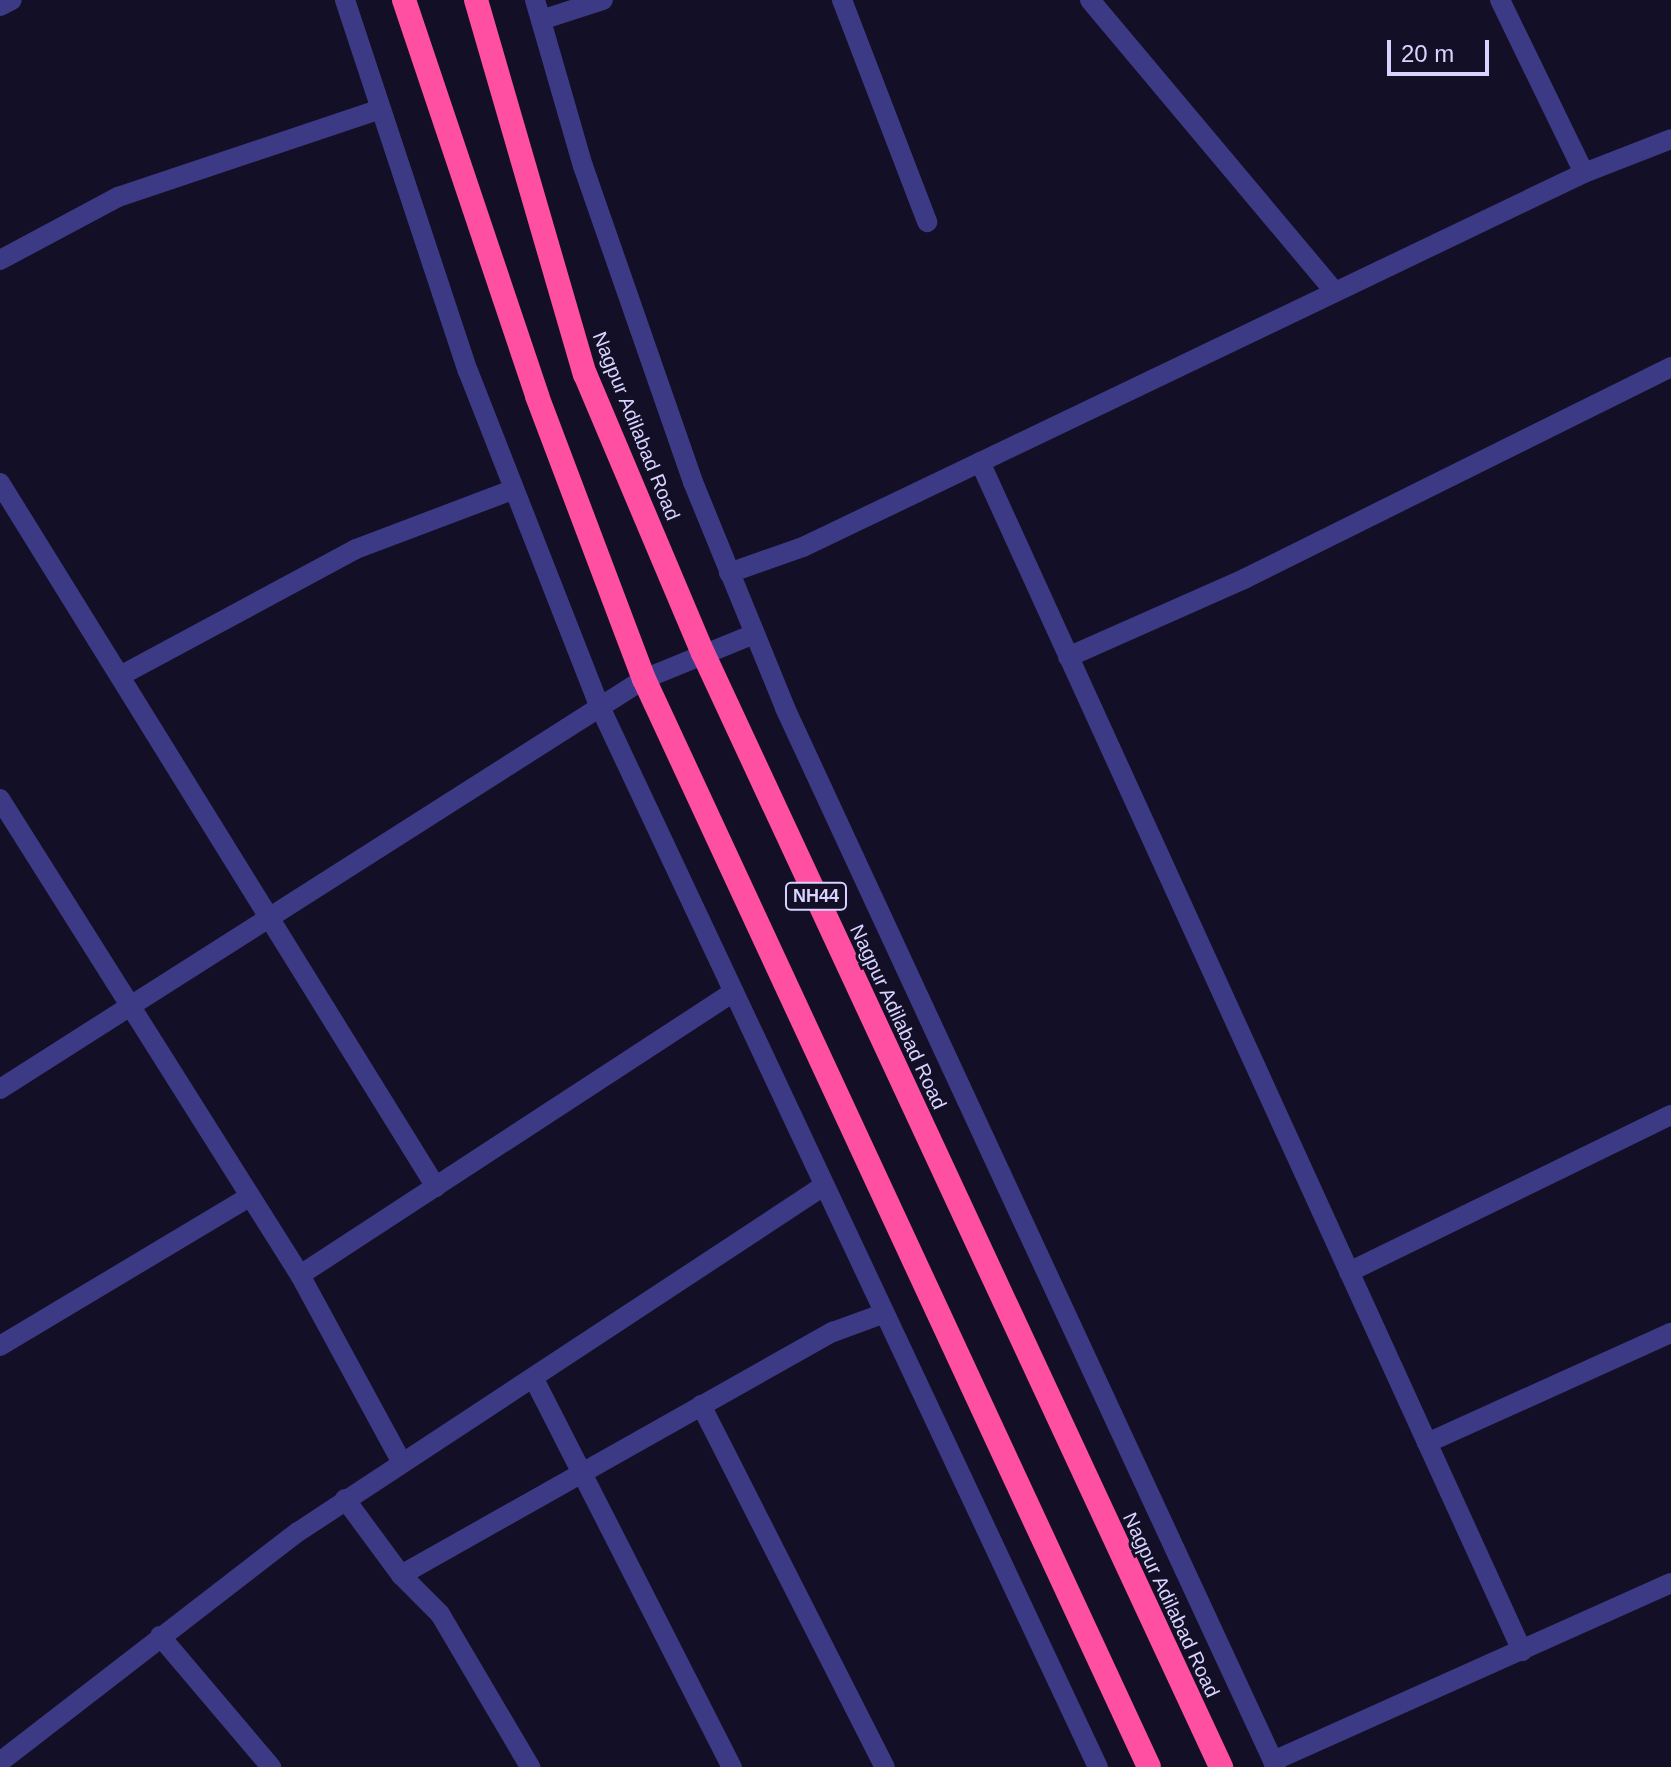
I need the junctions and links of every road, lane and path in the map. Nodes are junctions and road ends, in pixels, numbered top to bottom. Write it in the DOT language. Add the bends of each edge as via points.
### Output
graph roads {
  1 [pos="12,0"];
  2 [pos="345,0"];
  3 [pos="404,0"];
  4 [pos="476,0"];
  5 [pos="535,0"];
  6 [pos="603,0"];
  7 [pos="842,0"];
  8 [pos="1090,0"];
  9 [pos="1500,0"];
  10 [pos="0,6"];
  11 [pos="541,20"];
  12 [pos="381,109"];
  13 [pos="1671,139"];
  14 [pos="1584,173"];
  15 [pos="927,222"];
  16 [pos="0,260"];
  17 [pos="1335,292"];
  18 [pos="1671,367"];
  19 [pos="980,462"];
  20 [pos="0,483"];
  21 [pos="512,490"];
  22 [pos="729,573"];
  23 [pos="754,634"];
  24 [pos="703,653"];
  25 [pos="1068,657"];
  26 [pos="120,676"];
  27 [pos="644,679"];
  28 [pos="600,707"];
  29 [pos="0,801"];
  30 [pos="269,917"];
  31 [pos="732,993"];
  32 [pos="131,1006"];
  33 [pos="0,1089"];
  34 [pos="1671,1115"];
  35 [pos="436,1187"];
  36 [pos="822,1187"];
  37 [pos="246,1199"];
  38 [pos="1349,1272"];
  39 [pos="300,1275"];
  40 [pos="882,1314"];
  41 [pos="1671,1333"];
  42 [pos="0,1346"];
  43 [pos="534,1379"];
  44 [pos="701,1405"];
  45 [pos="1427,1443"];
  46 [pos="401,1461"];
  47 [pos="583,1470"];
  48 [pos="345,1499"];
  49 [pos="401,1575"];
  50 [pos="1671,1583"];
  51 [pos="160,1636"];
  52 [pos="1522,1651"];
  53 [pos="0,1762"];
  54 [pos="1274,1764"];
  55 [pos="271,1767"];
  56 [pos="530,1767"];
  57 [pos="732,1767"];
  58 [pos="885,1767"];
  59 [pos="1098,1767"];
  60 [pos="1149,1767"];
  61 [pos="1221,1767"];
  1 -- 10 [label="street"];
  2 -- 12 [label="street"];
  3 -- 27 [label="highway, NH44" via="537,396"];
  4 -- 24 [label="highway, Nagpur Adilabad Road / NH44" via="585,374"];
  5 -- 11 [label="street"];
  6 -- 11 [label="street"];
  7 -- 15 [label="street"];
  8 -- 17 [label="street"];
  9 -- 14 [label="street"];
  11 -- 22 [label="street" via="583,166"];
  12 -- 16 [label="street" via="118,197"];
  12 -- 21 [label="street"];
  13 -- 14 [label="street"];
  14 -- 17 [label="street"];
  17 -- 19 [label="street"];
  18 -- 25 [label="street" via="1244,579"];
  19 -- 22 [label="street" via="803,547"];
  19 -- 25 [label="street"];
  20 -- 26 [label="street"];
  21 -- 26 [label="street" via="356,549"];
  21 -- 28 [label="street"];
  22 -- 23 [label="street"];
  23 -- 24 [label="street"];
  23 -- 54 [label="street"];
  24 -- 27 [label="street"];
  24 -- 61 [label="highway, Nagpur Adilabad Road / NH44"];
  25 -- 38 [label="street"];
  26 -- 30 [label="street"];
  27 -- 28 [label="street"];
  27 -- 60 [label="highway, NH44"];
  28 -- 30 [label="street"];
  28 -- 31 [label="street"];
  29 -- 32 [label="street"];
  30 -- 32 [label="street"];
  30 -- 35 [label="street"];
  31 -- 35 [label="street"];
  31 -- 36 [label="street"];
  32 -- 33 [label="street"];
  32 -- 37 [label="street"];
  34 -- 38 [label="street"];
  35 -- 39 [label="street"];
  36 -- 40 [label="street"];
  36 -- 43 [label="street"];
  37 -- 39 [label="street"];
  37 -- 42 [label="street"];
  38 -- 45 [label="street"];
  39 -- 46 [label="street"];
  40 -- 44 [label="street" via="833,1332"];
  40 -- 59 [label="street"];
  41 -- 45 [label="street"];
  43 -- 46 [label="street"];
  43 -- 47 [label="street"];
  44 -- 47 [label="street"];
  44 -- 58 [label="street"];
  45 -- 52 [label="street"];
  46 -- 48 [label="street"];
  47 -- 49 [label="street"];
  47 -- 57 [label="street"];
  48 -- 49 [label="street"];
  48 -- 51 [label="street"];
  49 -- 56 [label="street" via="440,1614"];
  50 -- 52 [label="street"];
  51 -- 53 [label="street"];
  51 -- 55 [label="street"];
  52 -- 54 [label="street"];
}
